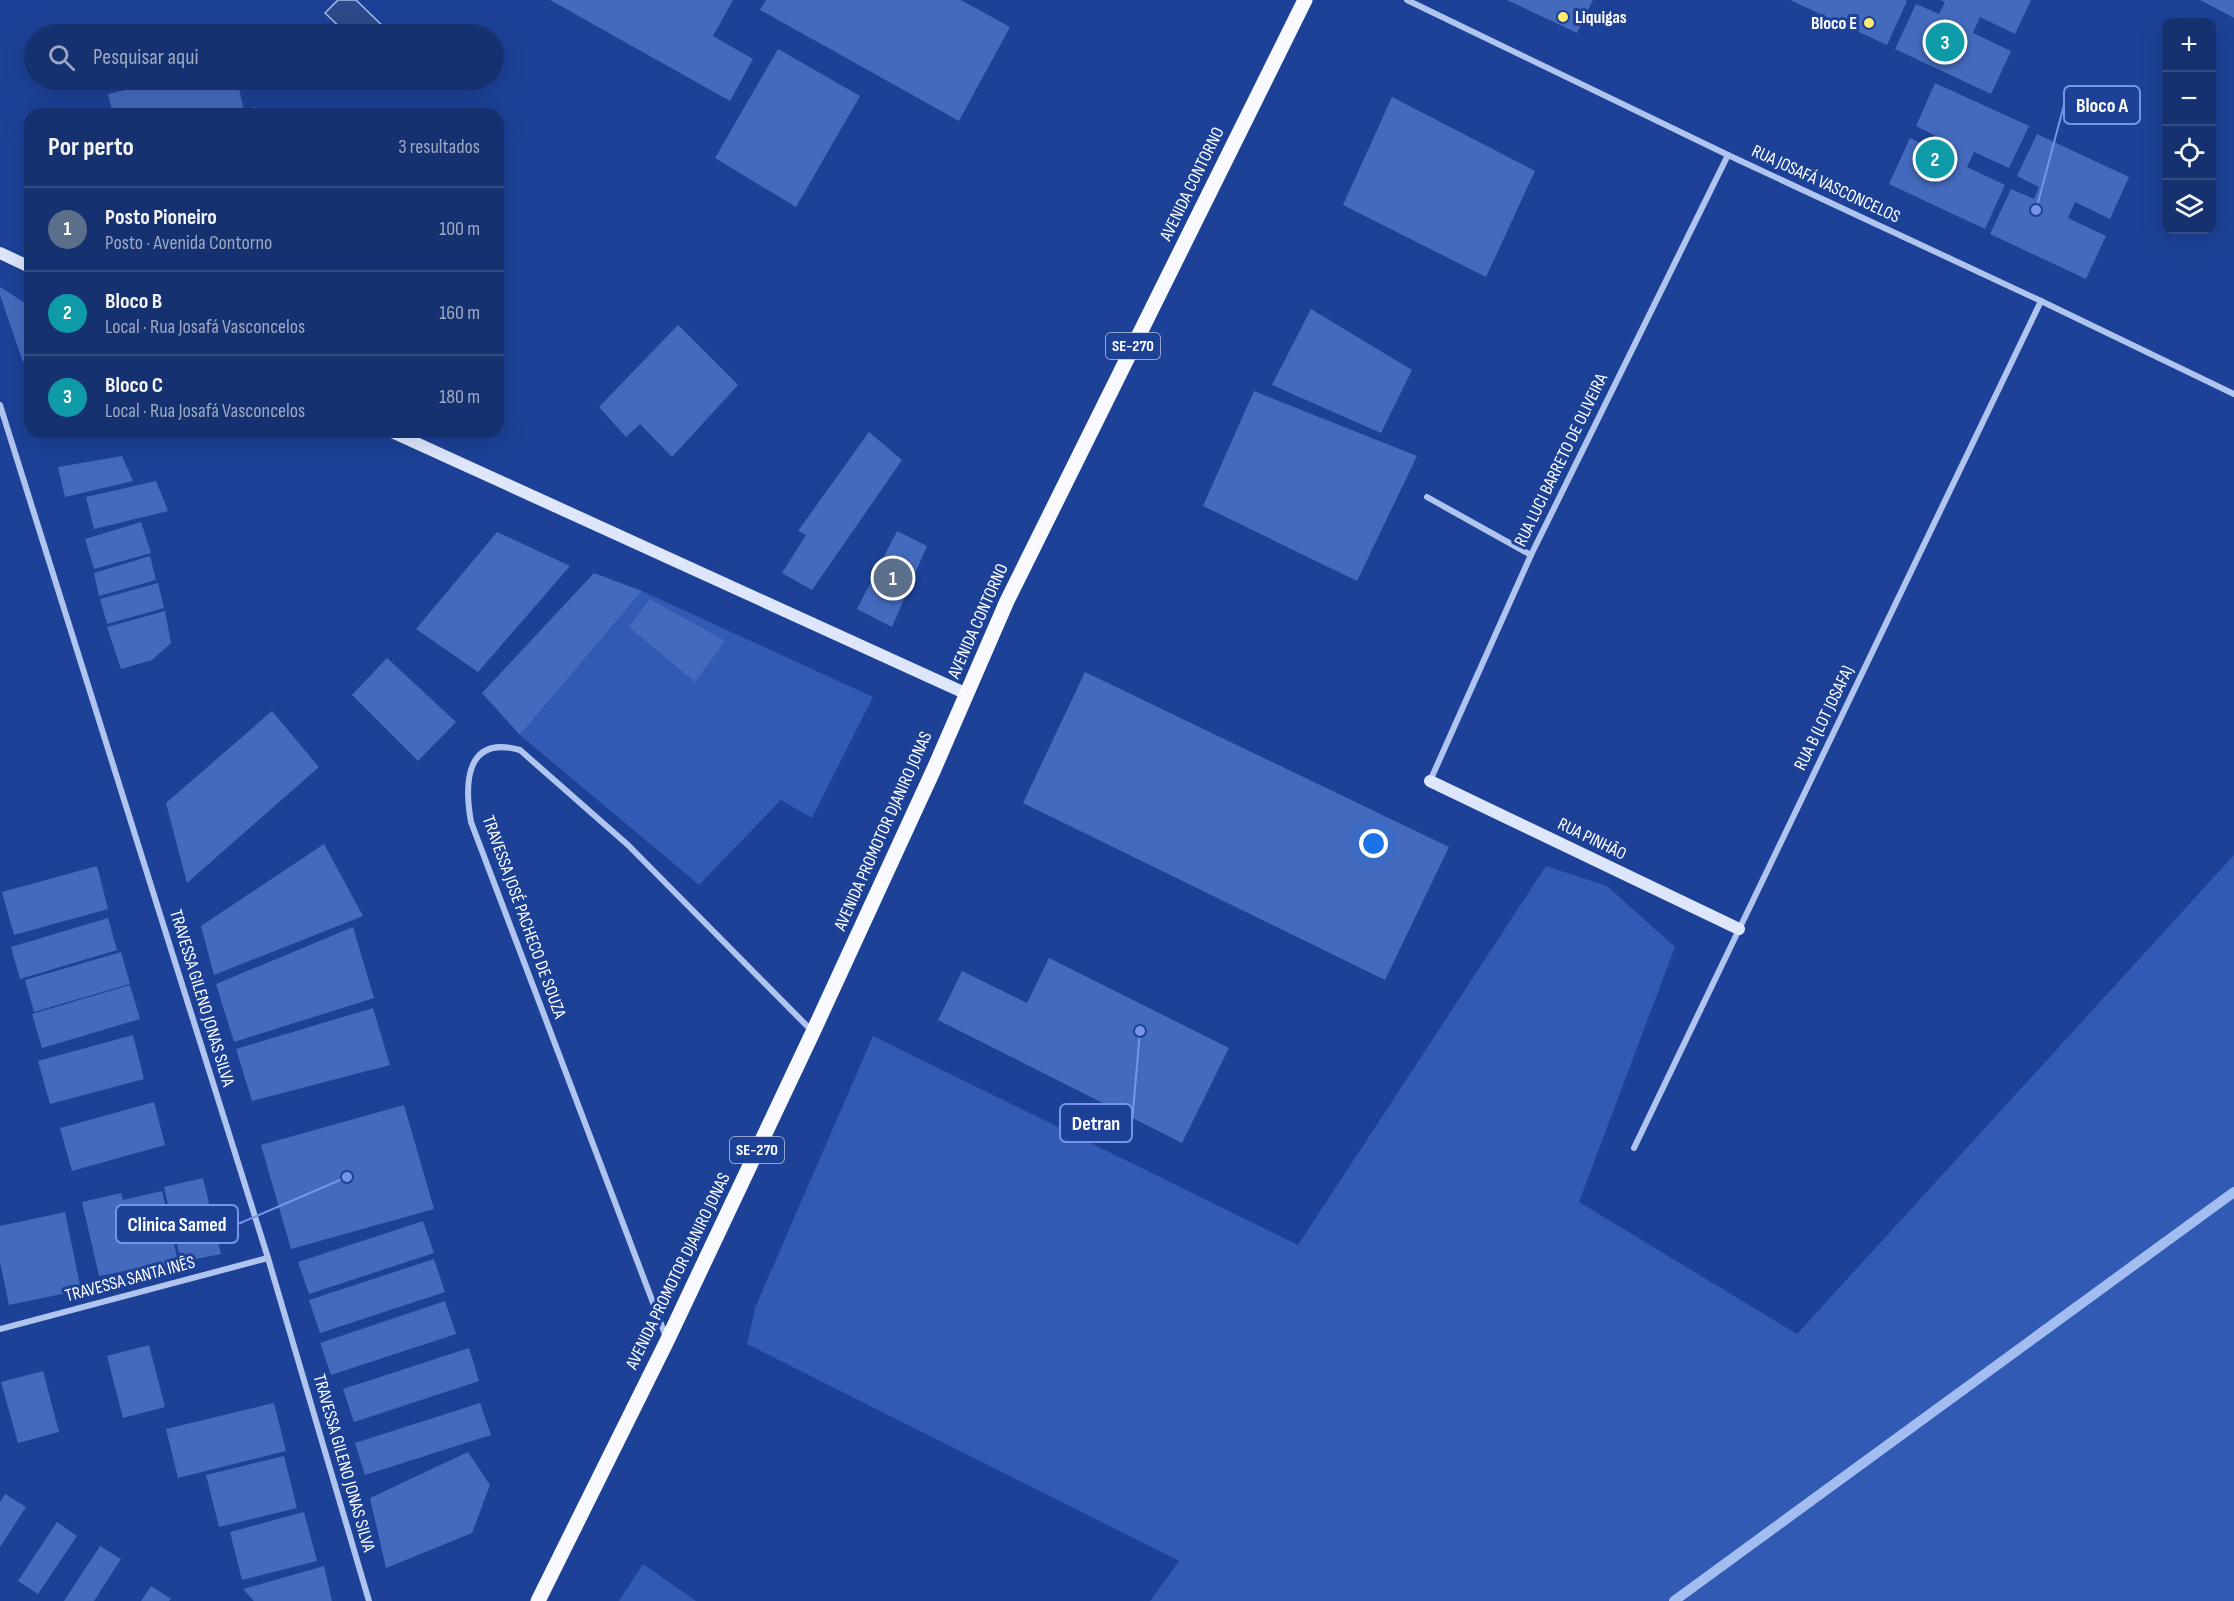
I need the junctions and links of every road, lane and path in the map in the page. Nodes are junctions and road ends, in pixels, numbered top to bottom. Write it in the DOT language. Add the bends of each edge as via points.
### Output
graph roads {
  1 [pos="1305,0"];
  2 [pos="1407,0"];
  3 [pos="1728,155"];
  4 [pos="0,253"];
  5 [pos="24,264"];
  6 [pos="2041,301"];
  7 [pos="2234,394"];
  8 [pos="0,405"];
  9 [pos="405,438"];
  10 [pos="1427,497"];
  11 [pos="1531,555"];
  12 [pos="967,694"];
  13 [pos="1430,781"];
  14 [pos="1739,929"];
  15 [pos="813,1032"];
  16 [pos="1634,1148"];
  17 [pos="268,1258"];
  18 [pos="0,1329"];
  19 [pos="667,1341"];
  20 [pos="369,1601"];
  21 [pos="538,1601"];
  1 -- 12 [label="main road, AVENIDA CONTORNO / SE-270" via="1007,601"];
  2 -- 3 [label="street, RUA JOSAFÁ VASCONCELOS"];
  3 -- 6 [label="street, RUA JOSAFÁ VASCONCELOS"];
  3 -- 11 [label="street, RUA LUCI BARRETO DE OLIVEIRA"];
  4 -- 5 [label="main road"];
  6 -- 7 [label="street, RUA JOSAFÁ VASCONCELOS"];
  6 -- 14 [label="street, RUA B (LOT JOSAFA)"];
  8 -- 17 [label="street, TRAVESSA GILENO JONAS SILVA"];
  9 -- 12 [label="main road, AVENIDA CONTORNO"];
  10 -- 11 [label="street"];
  11 -- 13 [label="street, RUA LUCI BARRETO DE OLIVEIRA"];
  12 -- 15 [label="main road, AVENIDA PROMOTOR DJANIRO JONAS / SE-270"];
  13 -- 14 [label="main road, RUA PINHÃO"];
  14 -- 16 [label="street, RUA B (LOT JOSAFA)"];
  15 -- 19 [label="main road, AVENIDA PROMOTOR DJANIRO JONAS / SE-270"];
  15 -- 19 [label="street, TRAVESSA JOSÉ PACHECO DE SOUZA" via="628,845 520,750 490,747 480,754 469,774 467,799 471,822"];
  17 -- 18 [label="street, TRAVESSA SANTA INÊS"];
  17 -- 20 [label="street, TRAVESSA GILENO JONAS SILVA"];
  19 -- 21 [label="main road, AVENIDA PROMOTOR DJANIRO JONAS / SE-270"];
}
